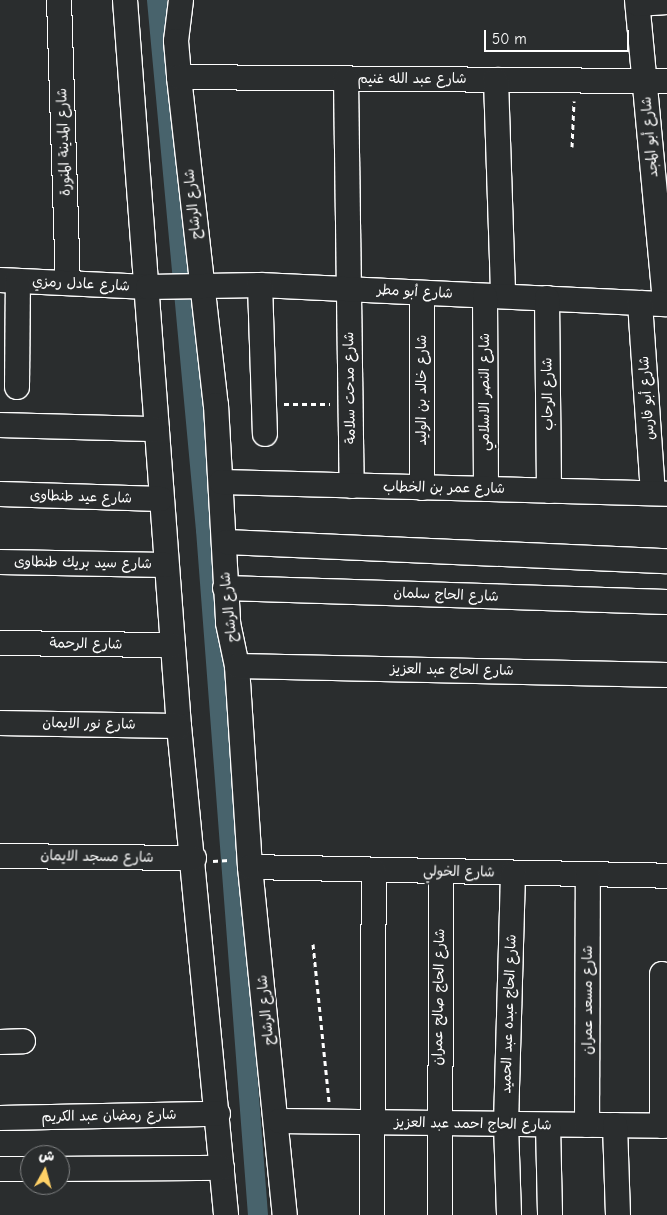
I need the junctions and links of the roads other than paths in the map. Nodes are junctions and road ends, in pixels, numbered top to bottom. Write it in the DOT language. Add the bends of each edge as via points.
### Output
graph roads {
  1 [pos="59,0"];
  2 [pos="125,0"];
  3 [pos="181,0"];
  4 [pos="638,2"];
  5 [pos="667,2"];
  6 [pos="179,76"];
  7 [pos="346,79"];
  8 [pos="496,80"];
  9 [pos="656,81"];
  10 [pos="660,163"];
  11 [pos="663,234"];
  12 [pos="9,280"];
  13 [pos="68,283"];
  14 [pos="197,283"];
  15 [pos="260,285"];
  16 [pos="155,286"];
  17 [pos="348,289"];
  18 [pos="422,293"];
  19 [pos="494,296"];
  20 [pos="546,298"];
  21 [pos="640,303"];
  22 [pos="666,304"];
  23 [pos="17,387"];
  24 [pos="0,424"];
  25 [pos="158,429"];
  26 [pos="264,434"];
  27 [pos="221,482"];
  28 [pos="352,486"];
  29 [pos="422,488"];
  30 [pos="486,489"];
  31 [pos="549,491"];
  32 [pos="0,494"];
  33 [pos="660,494"];
  34 [pos="161,499"];
  35 [pos="226,542"];
  36 [pos="667,561"];
  37 [pos="0,562"];
  38 [pos="166,565"];
  39 [pos="225,588"];
  40 [pos="667,602"];
  41 [pos="0,643"];
  42 [pos="173,645"];
  43 [pos="237,666"];
  44 [pos="667,675"];
  45 [pos="0,723"];
  46 [pos="179,726"];
  47 [pos="0,856"];
  48 [pos="194,860"];
  49 [pos="250,863"];
  50 [pos="374,870"];
  51 [pos="441,871"];
  52 [pos="513,873"];
  53 [pos="588,874"];
  54 [pos="667,876"];
  55 [pos="662,974"];
  56 [pos="24,1041"];
  57 [pos="0,1042"];
  58 [pos="218,1114"];
  59 [pos="0,1118"];
  60 [pos="279,1122"];
  61 [pos="371,1122"];
  62 [pos="437,1123"];
  63 [pos="506,1124"];
  64 [pos="548,1124"];
  65 [pos="587,1125"];
  66 [pos="615,1125"];
  67 [pos="664,1126"];
  68 [pos="222,1168"];
  69 [pos="0,1169"];
  70 [pos="20,1169"];
  71 [pos="70,1169"];
  72 [pos="226,1215"];
  73 [pos="285,1215"];
  74 [pos="372,1215"];
  75 [pos="440,1215"];
  76 [pos="509,1215"];
  77 [pos="550,1215"];
  78 [pos="618,1215"];
  1 -- 13 [label="street, شارع المدينة المنورة"];
  2 -- 16 [label="street"];
  3 -- 6 [label="street, شارع الرشاح" via="176,41"];
  4 -- 5 [label="street"];
  4 -- 9 [label="street, شارع أبو المجد"];
  6 -- 7 [label="street, شارع عبد الله غنيم"];
  6 -- 14 [label="street, شارع الرشاح"];
  7 -- 8 [label="street, شارع عبد الله غنيم"];
  7 -- 17 [label="street, شارع مدحت سلامة"];
  8 -- 9 [label="street, شارع عبد الله غنيم"];
  8 -- 19 [label="street, شارع النصر الاسلامي"];
  9 -- 10 [label="street, شارع أبو المجد"];
  10 -- 11 [label="street, شارع أبو المجد"];
  11 -- 22 [label="street, شارع أبو المجد"];
  12 -- 13 [label="street, شارع عادل رمزي"];
  12 -- 23 [label="street"];
  13 -- 16 [label="street, شارع عادل رمزي"];
  14 -- 15 [label="street, شارع أبو مطر"];
  14 -- 16 [label="street, شارع أبو مطر"];
  14 -- 27 [label="street, شارع الرشاح"];
  15 -- 17 [label="street, شارع أبو مطر"];
  15 -- 26 [label="street"];
  16 -- 25 [label="street"];
  17 -- 18 [label="street, شارع أبو مطر"];
  17 -- 28 [label="street, شارع مدحت سلامة"];
  18 -- 19 [label="street, شارع أبو مطر"];
  18 -- 29 [label="street, شارع خالد بن الوليد"];
  19 -- 20 [label="street, شارع أبو مطر"];
  19 -- 30 [label="street, شارع النصر الاسلامي"];
  20 -- 21 [label="street, شارع أبو مطر"];
  20 -- 31 [label="street, شارع الرحاب"];
  21 -- 22 [label="street, شارع أبو مطر"];
  21 -- 33 [label="street, شارع أبو فارس"];
  24 -- 25 [label="street"];
  25 -- 34 [label="street"];
  27 -- 28 [label="street, شارع عمر بن الخطاب"];
  27 -- 35 [label="street, شارع الرشاح"];
  28 -- 29 [label="street, شارع عمر بن الخطاب"];
  29 -- 30 [label="street, شارع عمر بن الخطاب"];
  30 -- 31 [label="street, شارع عمر بن الخطاب"];
  31 -- 33 [label="street, شارع عمر بن الخطاب"];
  32 -- 34 [label="street, شارع عيد طنطاوى"];
  34 -- 38 [label="street"];
  35 -- 36 [label="street"];
  35 -- 39 [label="street, شارع الرشاح"];
  37 -- 38 [label="street, شارع سيد بريك طنطاوى"];
  38 -- 42 [label="street"];
  39 -- 40 [label="street, شارع الحاج سلمان"];
  39 -- 43 [label="street, شارع الرشاح"];
  41 -- 42 [label="street, شارع الرحمة"];
  42 -- 46 [label="street"];
  43 -- 44 [label="street, شارع الحاج عبد العزيز"];
  43 -- 49 [label="street, شارع الرشاح"];
  45 -- 46 [label="street, شارع نور الايمان"];
  46 -- 48 [label="street"];
  47 -- 48 [label="street, شارع مسجد الايمان"];
  48 -- 58 [label="street"];
  49 -- 50 [label="street, شارع الخولي"];
  49 -- 60 [label="street, شارع الرشاح"];
  50 -- 51 [label="street, شارع الخولي"];
  50 -- 61 [label="street"];
  51 -- 52 [label="street, شارع الخولي"];
  51 -- 62 [label="street, شارع الحاج صالح عمران"];
  52 -- 53 [label="street, شارع الخولي"];
  52 -- 63 [label="street, شارع الحاج عبده عبد الحميد"];
  53 -- 54 [label="street, شارع الخولي"];
  53 -- 65 [label="street, شارع مسعد عمران"];
  55 -- 67 [label="street"];
  56 -- 57 [label="street"];
  58 -- 59 [label="street, شارع رمضان عبد الكريم"];
  58 -- 68 [label="street"];
  60 -- 61 [label="street, شارع الحاج احمد عبد العزيز"];
  60 -- 73 [label="street, شارع الرشاح"];
  61 -- 62 [label="street, شارع الحاج احمد عبد العزيز"];
  61 -- 74 [label="street"];
  62 -- 63 [label="street, شارع الحاج احمد عبد العزيز"];
  62 -- 75 [label="street"];
  63 -- 64 [label="street, شارع الحاج احمد عبد العزيز"];
  63 -- 76 [label="street, شارع الحاج عبده عبد الحميد"];
  64 -- 65 [label="street, شارع الحاج احمد عبد العزيز"];
  64 -- 77 [label="street"];
  65 -- 66 [label="street, شارع الحاج احمد عبد العزيز"];
  66 -- 67 [label="street, شارع الحاج احمد عبد العزيز"];
  66 -- 78 [label="street"];
  68 -- 71 [label="street"];
  68 -- 72 [label="street"];
  69 -- 70 [label="street"];
}
